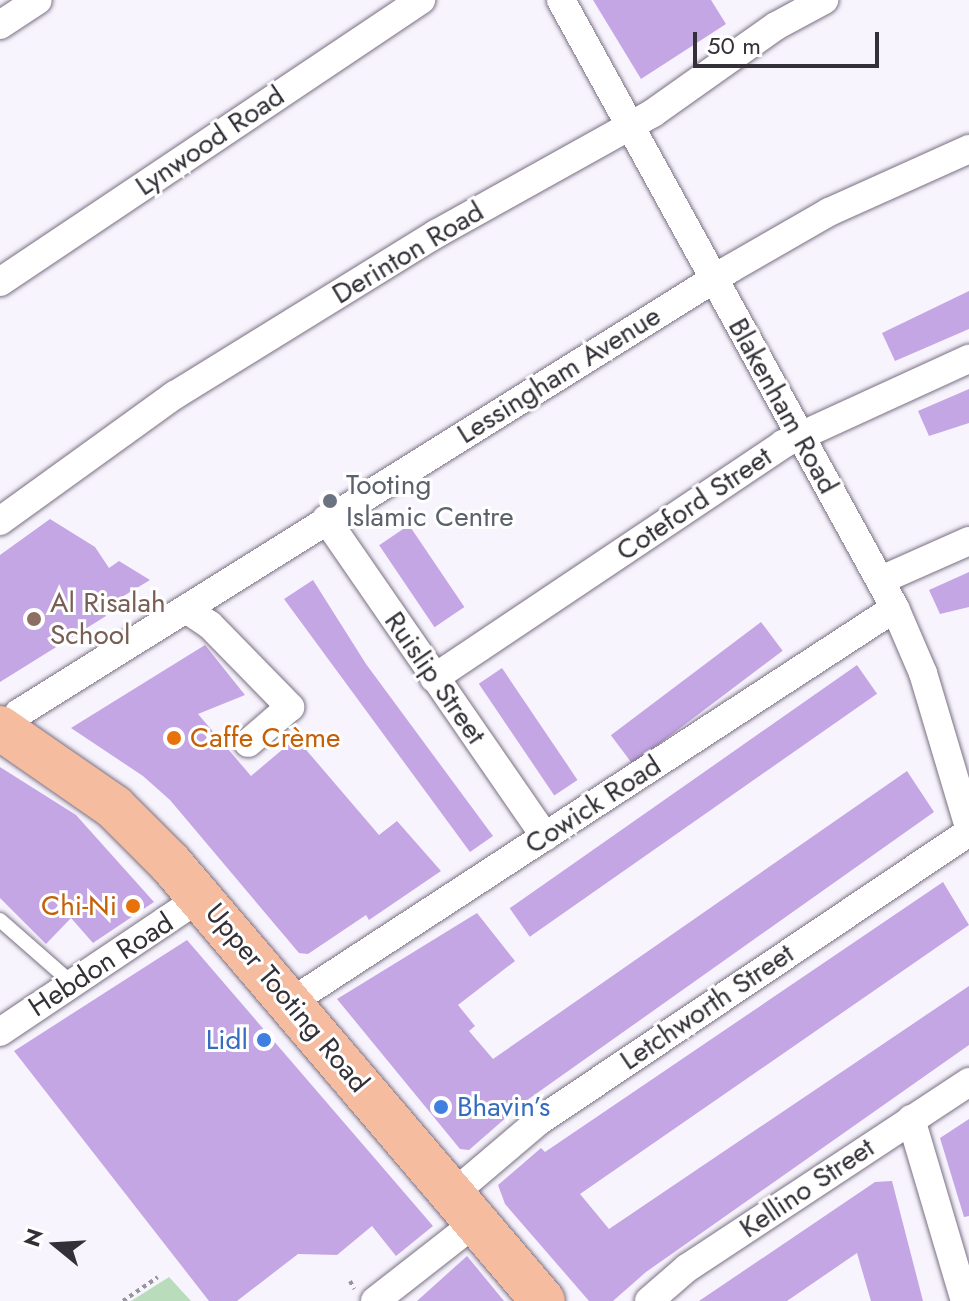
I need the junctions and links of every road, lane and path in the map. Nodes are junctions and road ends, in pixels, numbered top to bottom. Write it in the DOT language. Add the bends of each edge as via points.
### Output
graph roads {
  1 [pos="38,0"];
  2 [pos="421,0"];
  3 [pos="561,0"];
  4 [pos="824,0"];
  5 [pos="0,25"];
  6 [pos="632,125"];
  7 [pos="969,149"];
  8 [pos="712,280"];
  9 [pos="0,282"];
  10 [pos="969,359"];
  11 [pos="800,435"];
  12 [pos="326,519"];
  13 [pos="0,521"];
  14 [pos="969,541"];
  15 [pos="881,580"];
  16 [pos="895,608"];
  17 [pos="186,609"];
  18 [pos="434,678"];
  19 [pos="4,730"];
  20 [pos="248,743"];
  21 [pos="960,762"];
  22 [pos="969,830"];
  23 [pos="545,837"];
  24 [pos="201,897"];
  25 [pos="0,920"];
  26 [pos="73,984"];
  27 [pos="291,1002"];
  28 [pos="0,1032"];
  29 [pos="969,1082"];
  30 [pos="911,1119"];
  31 [pos="465,1208"];
  32 [pos="158,1277"];
  33 [pos="123,1301"];
  34 [pos="375,1301"];
  35 [pos="543,1301"];
  36 [pos="649,1301"];
  37 [pos="965,1301"];
  1 -- 5 [label="street"];
  2 -- 9 [label="street, Lynwood Road"];
  3 -- 6 [label="street, Blakenham Road"];
  4 -- 6 [label="street, Derinton Road" via="776,26"];
  6 -- 8 [label="street, Blakenham Road"];
  6 -- 13 [label="street, Derinton Road" via="436,234 175,395"];
  7 -- 8 [label="street, Lessingham Avenue" via="829,212"];
  8 -- 11 [label="street, Blakenham Road"];
  8 -- 12 [label="street, Lessingham Avenue"];
  10 -- 11 [label="street, Coteford Street"];
  11 -- 15 [label="street, Blakenham Road"];
  11 -- 18 [label="street, Coteford Street"];
  12 -- 17 [label="street, Lessingham Avenue"];
  12 -- 18 [label="street, Ruislip Street"];
  14 -- 15 [label="street"];
  15 -- 16 [label="street, Blakenham Road"];
  16 -- 21 [label="street, Blakenham Road"];
  16 -- 23 [label="street, Cowick Road"];
  17 -- 19 [label="street, Lessingham Avenue" via="19,713"];
  17 -- 20 [label="street" via="210,625 290,707"];
  18 -- 23 [label="street, Ruislip Street"];
  19 -- 24 [label="highway, Upper Tooting Road" via="114,807"];
  21 -- 22 [label="street, Blakenham Road"];
  22 -- 31 [label="street, Letchworth Street" via="539,1121"];
  23 -- 27 [label="street, Cowick Road"];
  24 -- 26 [label="street, Hebdon Road"];
  24 -- 27 [label="highway, Upper Tooting Road"];
  25 -- 26 [label="lane"];
  26 -- 28 [label="street, Hebdon Road"];
  27 -- 31 [label="highway, Upper Tooting Road"];
  29 -- 30 [label="street, Kellino Street"];
  30 -- 36 [label="street, Kellino Street" via="687,1268"];
  30 -- 37 [label="street"];
  31 -- 34 [label="street, Letchworth Street"];
  31 -- 35 [label="highway, Upper Tooting Road"];
  32 -- 33 [label="path"];
}
